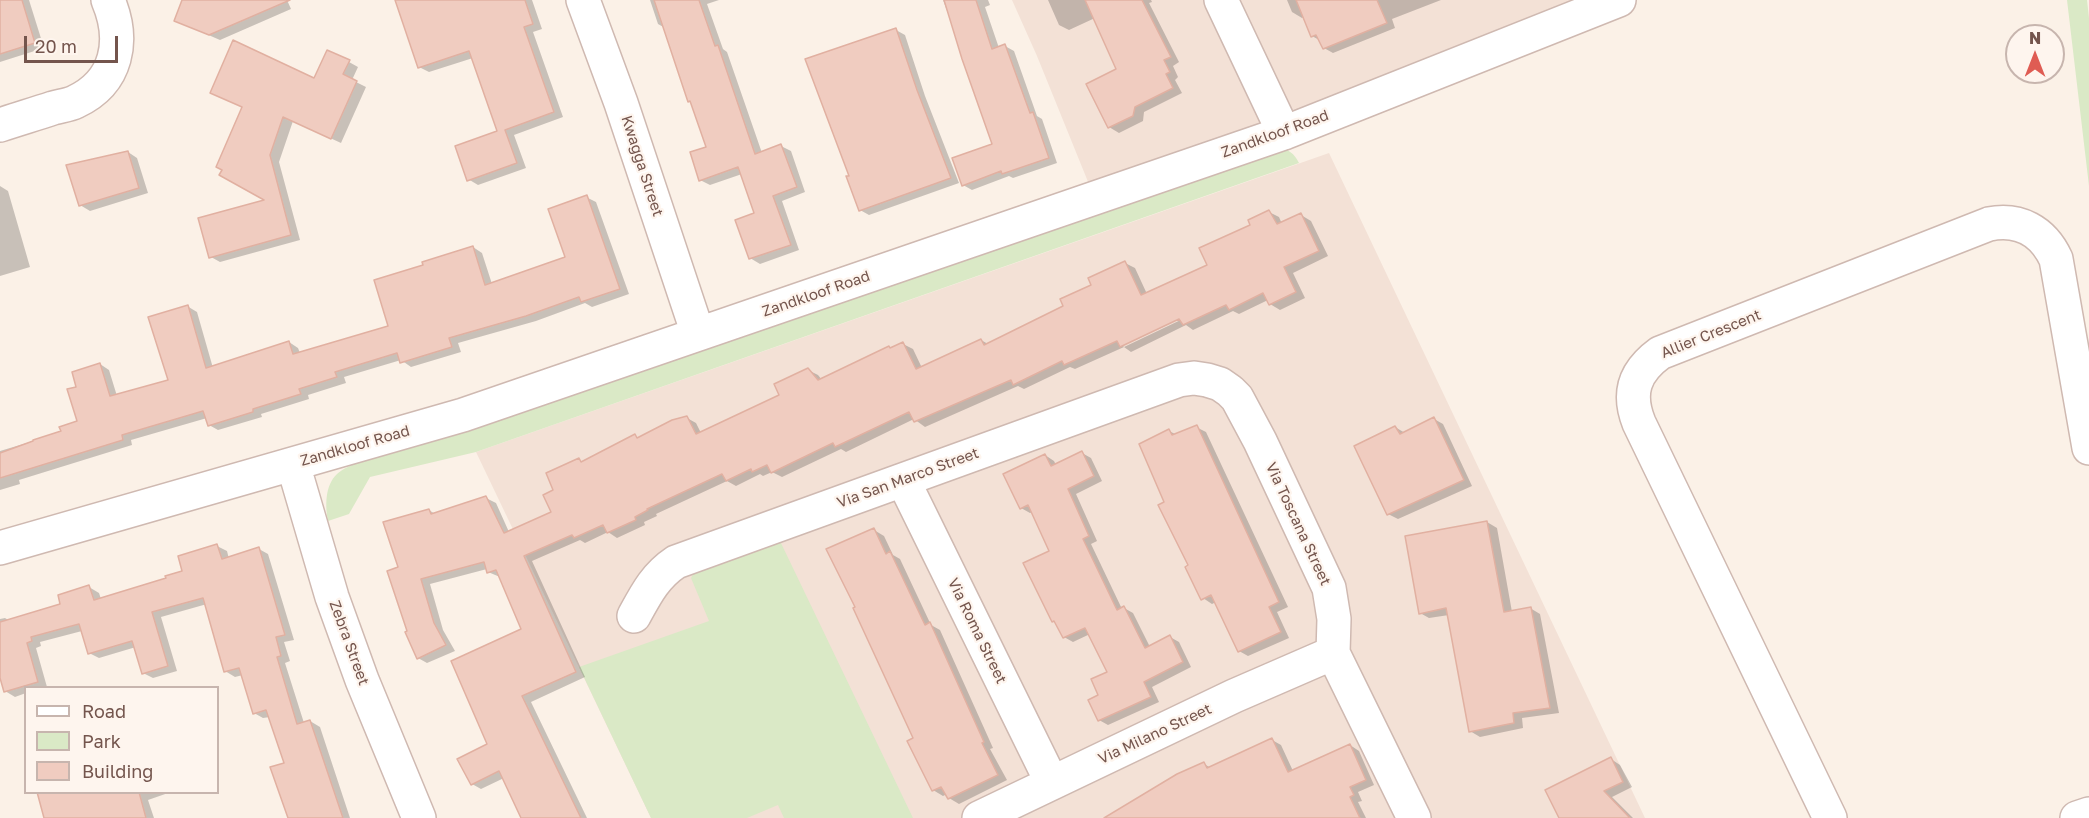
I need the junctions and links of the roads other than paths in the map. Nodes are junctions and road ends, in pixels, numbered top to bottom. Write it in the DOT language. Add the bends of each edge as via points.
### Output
graph roads {
  1 [pos="108,0"];
  2 [pos="583,0"];
  3 [pos="1221,0"];
  4 [pos="1619,0"];
  5 [pos="0,125"];
  6 [pos="1284,133"];
  7 [pos="698,334"];
  8 [pos="1207,380"];
  9 [pos="2089,448"];
  10 [pos="293,464"];
  11 [pos="903,480"];
  12 [pos="0,548"];
  13 [pos="634,616"];
  14 [pos="1333,653"];
  15 [pos="1052,783"];
  16 [pos="2089,814"];
  17 [pos="419,818"];
  18 [pos="979,818"];
  19 [pos="1414,818"];
  20 [pos="1830,818"];
  21 [pos="2077,818"];
  1 -- 5 [label="street" via="118,37 117,53 109,72 75,102"];
  2 -- 7 [label="street, Kwagga Street"];
  3 -- 6 [label="street"];
  4 -- 6 [label="street, Zandkloof Road"];
  6 -- 7 [label="street, Zandkloof Road"];
  7 -- 10 [label="street, Zandkloof Road" via="463,415"];
  8 -- 11 [label="street, Via San Marco Street" via="1179,380"];
  8 -- 14 [label="street, Via Toscana Street" via="1220,384 1237,398 1329,588 1334,619"];
  9 -- 20 [label="street, Allier Crescent" via="2056,259 2039,235 2012,222 1989,224 1660,353 1642,369 1633,394 1639,423"];
  10 -- 12 [label="street, Zandkloof Road"];
  10 -- 17 [label="street, Zebra Street" via="332,597"];
  11 -- 13 [label="street, Via San Marco Street" via="676,562 651,585"];
  11 -- 15 [label="street, Via Roma Street"];
  14 -- 15 [label="street, Via Milano Street"];
  14 -- 19 [label="street, Via Toscana Street"];
  15 -- 18 [label="street, Via Milano Street"];
  16 -- 21 [label="street"];
}
